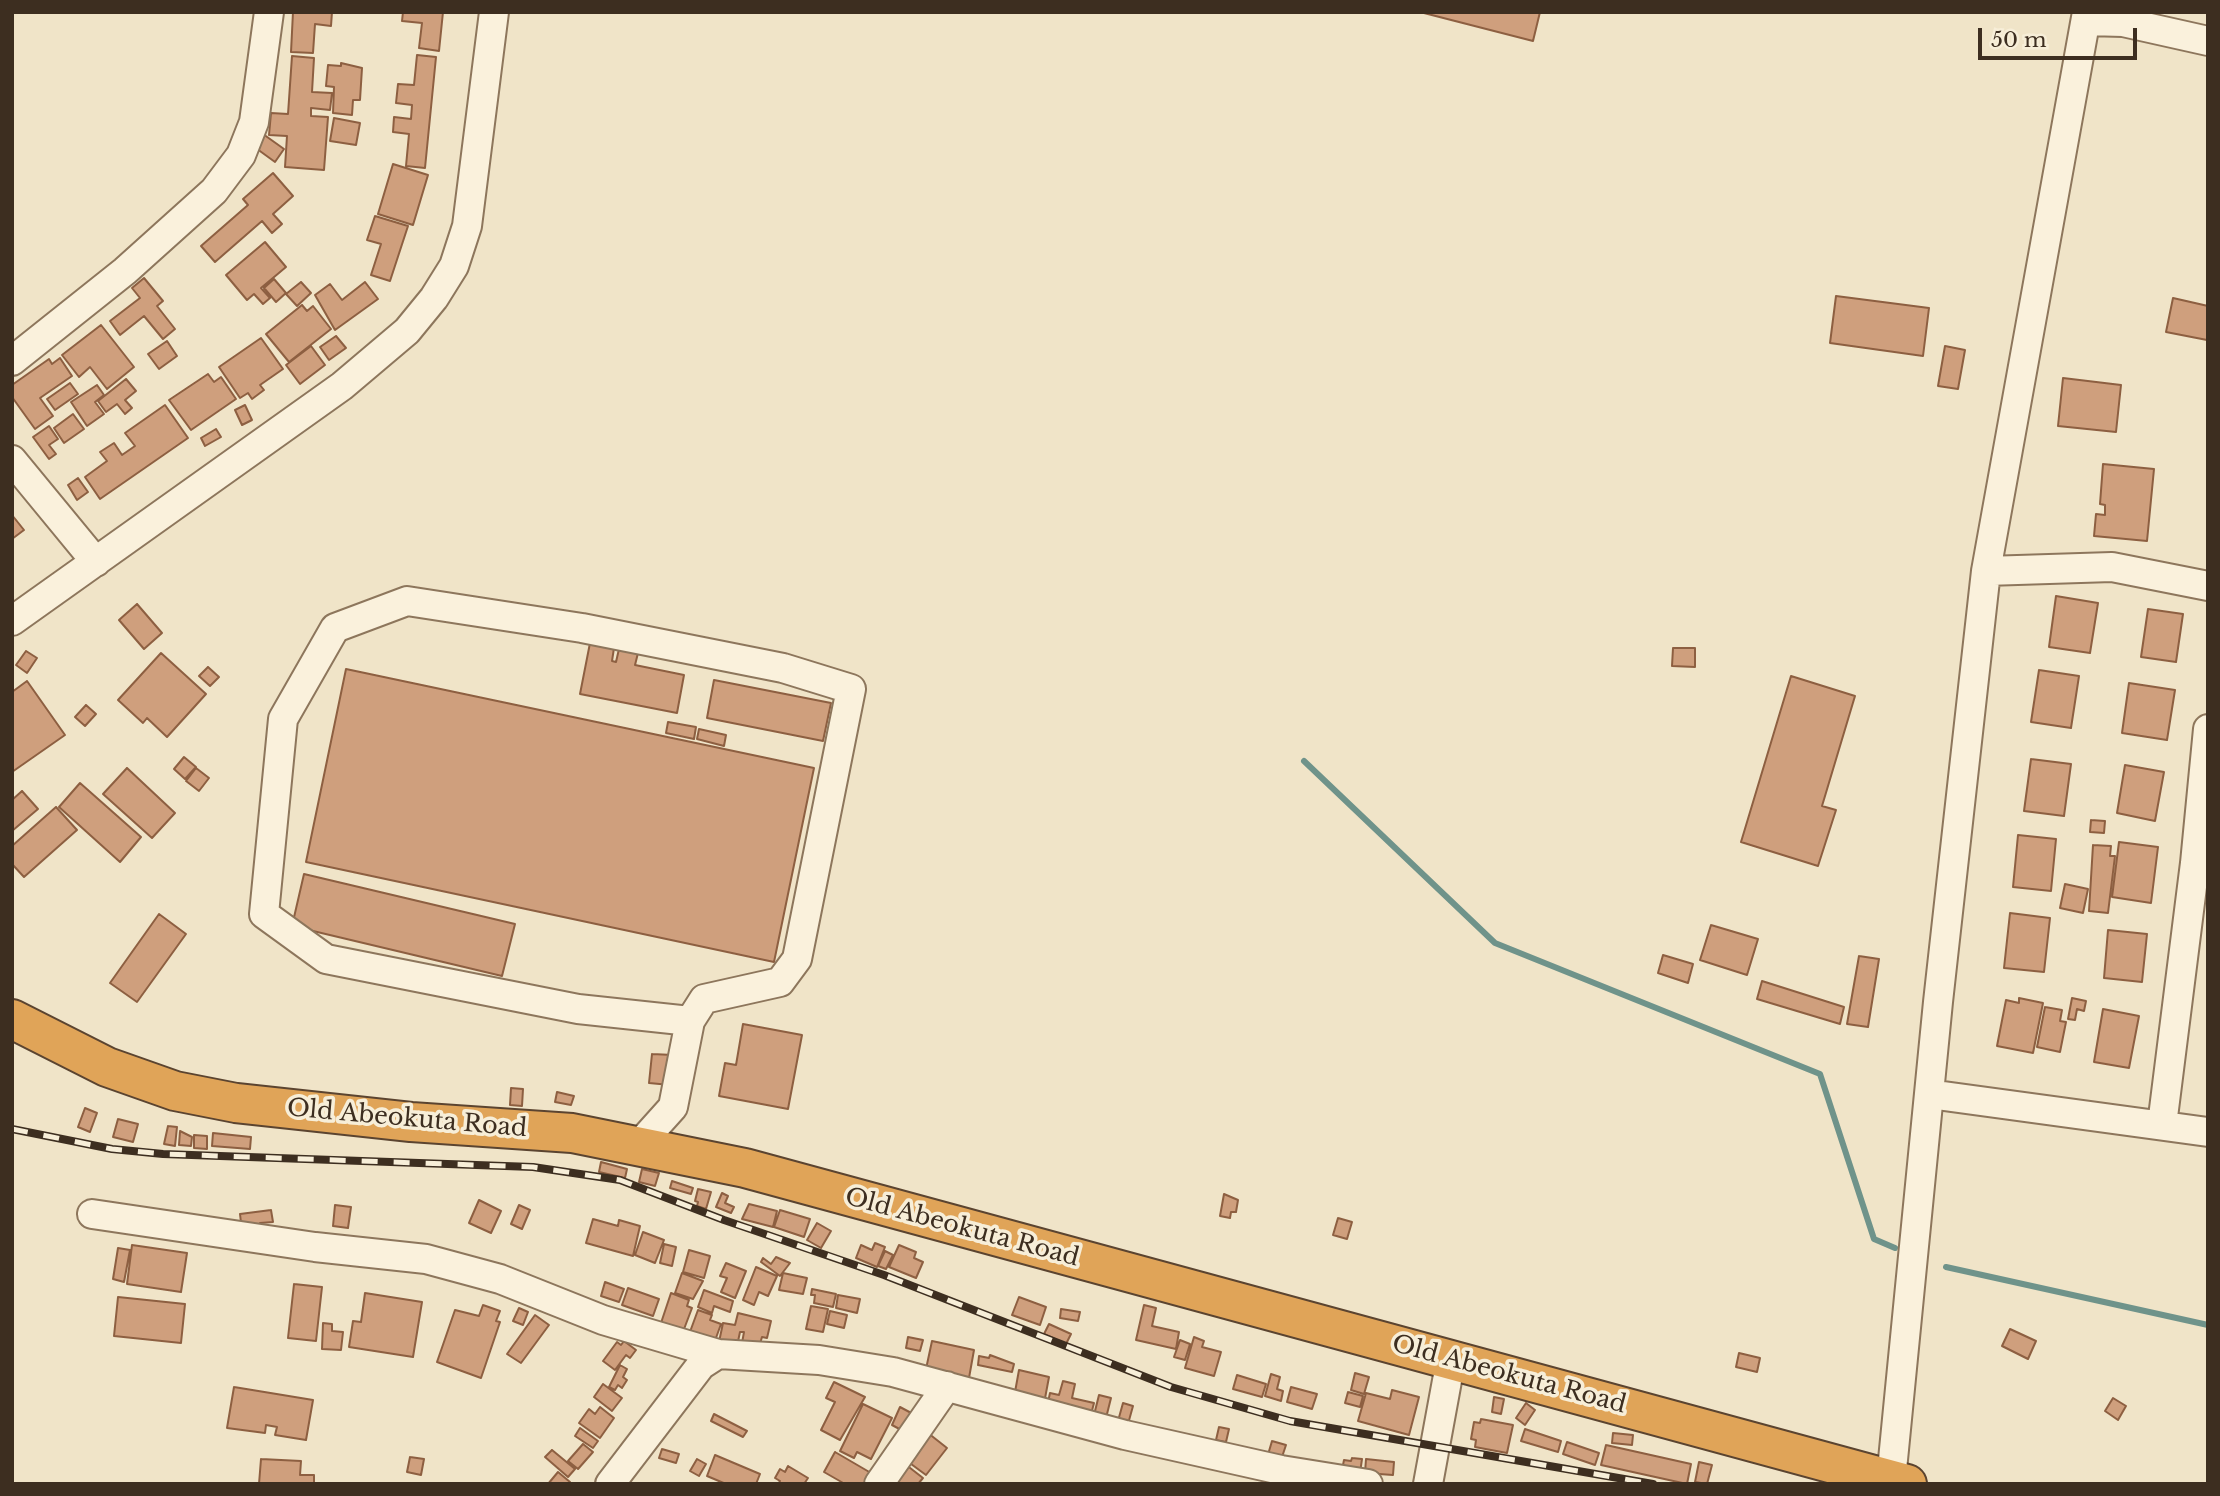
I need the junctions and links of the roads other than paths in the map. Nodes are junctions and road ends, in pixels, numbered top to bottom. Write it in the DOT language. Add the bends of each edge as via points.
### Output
graph roads {
  1 [pos="269,12"];
  2 [pos="494,12"];
  3 [pos="2087,17"];
  4 [pos="2208,41"];
  5 [pos="12,361"];
  6 [pos="12,460"];
  7 [pos="96,562"];
  8 [pos="1986,571"];
  9 [pos="2208,586"];
  10 [pos="12,621"];
  11 [pos="2208,729"];
  12 [pos="2202,864"];
  13 [pos="12,1019"];
  14 [pos="690,1021"];
  15 [pos="1929,1094"];
  16 [pos="2162,1125"];
  17 [pos="2208,1132"];
  18 [pos="638,1146"];
  19 [pos="92,1214"];
  20 [pos="718,1354"];
  21 [pos="1451,1359"];
  22 [pos="947,1386"];
  23 [pos="1899,1482"];
  24 [pos="610,1484"];
  25 [pos="879,1484"];
  26 [pos="1368,1484"];
  27 [pos="1428,1484"];
  1 -- 5 [label="street" via="254,122 240,155 214,191 125,271"];
  2 -- 7 [label="street" via="467,226 454,266 434,298 407,331 342,386"];
  3 -- 4 [label="street"];
  3 -- 8 [label="street"];
  6 -- 7 [label="street"];
  7 -- 10 [label="street"];
  8 -- 9 [label="street" via="2112,567"];
  8 -- 15 [label="street"];
  11 -- 12 [label="street"];
  12 -- 16 [label="street"];
  13 -- 18 [label="highway, Old Abeokuta Road" via="94,1061 175,1091 236,1103 411,1122 572,1133"];
  14 -- 14 [label="street" via="704,999 780,982 797,959 851,689 783,668 609,633 407,601 335,628 283,719 264,914 326,958 578,1009"];
  14 -- 18 [label="street" via="673,1107"];
  15 -- 16 [label="street"];
  15 -- 23 [label="street"];
  16 -- 17 [label="street"];
  18 -- 21 [label="highway, Old Abeokuta Road" via="745,1168"];
  19 -- 20 [label="street" via="426,1259 500,1279 603,1320"];
  20 -- 22 [label="street" via="819,1360"];
  20 -- 24 [label="street" via="694,1374"];
  21 -- 23 [label="highway, Old Abeokuta Road"];
  21 -- 27 [label="street"];
  22 -- 25 [label="street"];
  22 -- 26 [label="street" via="1125,1435"];
}
